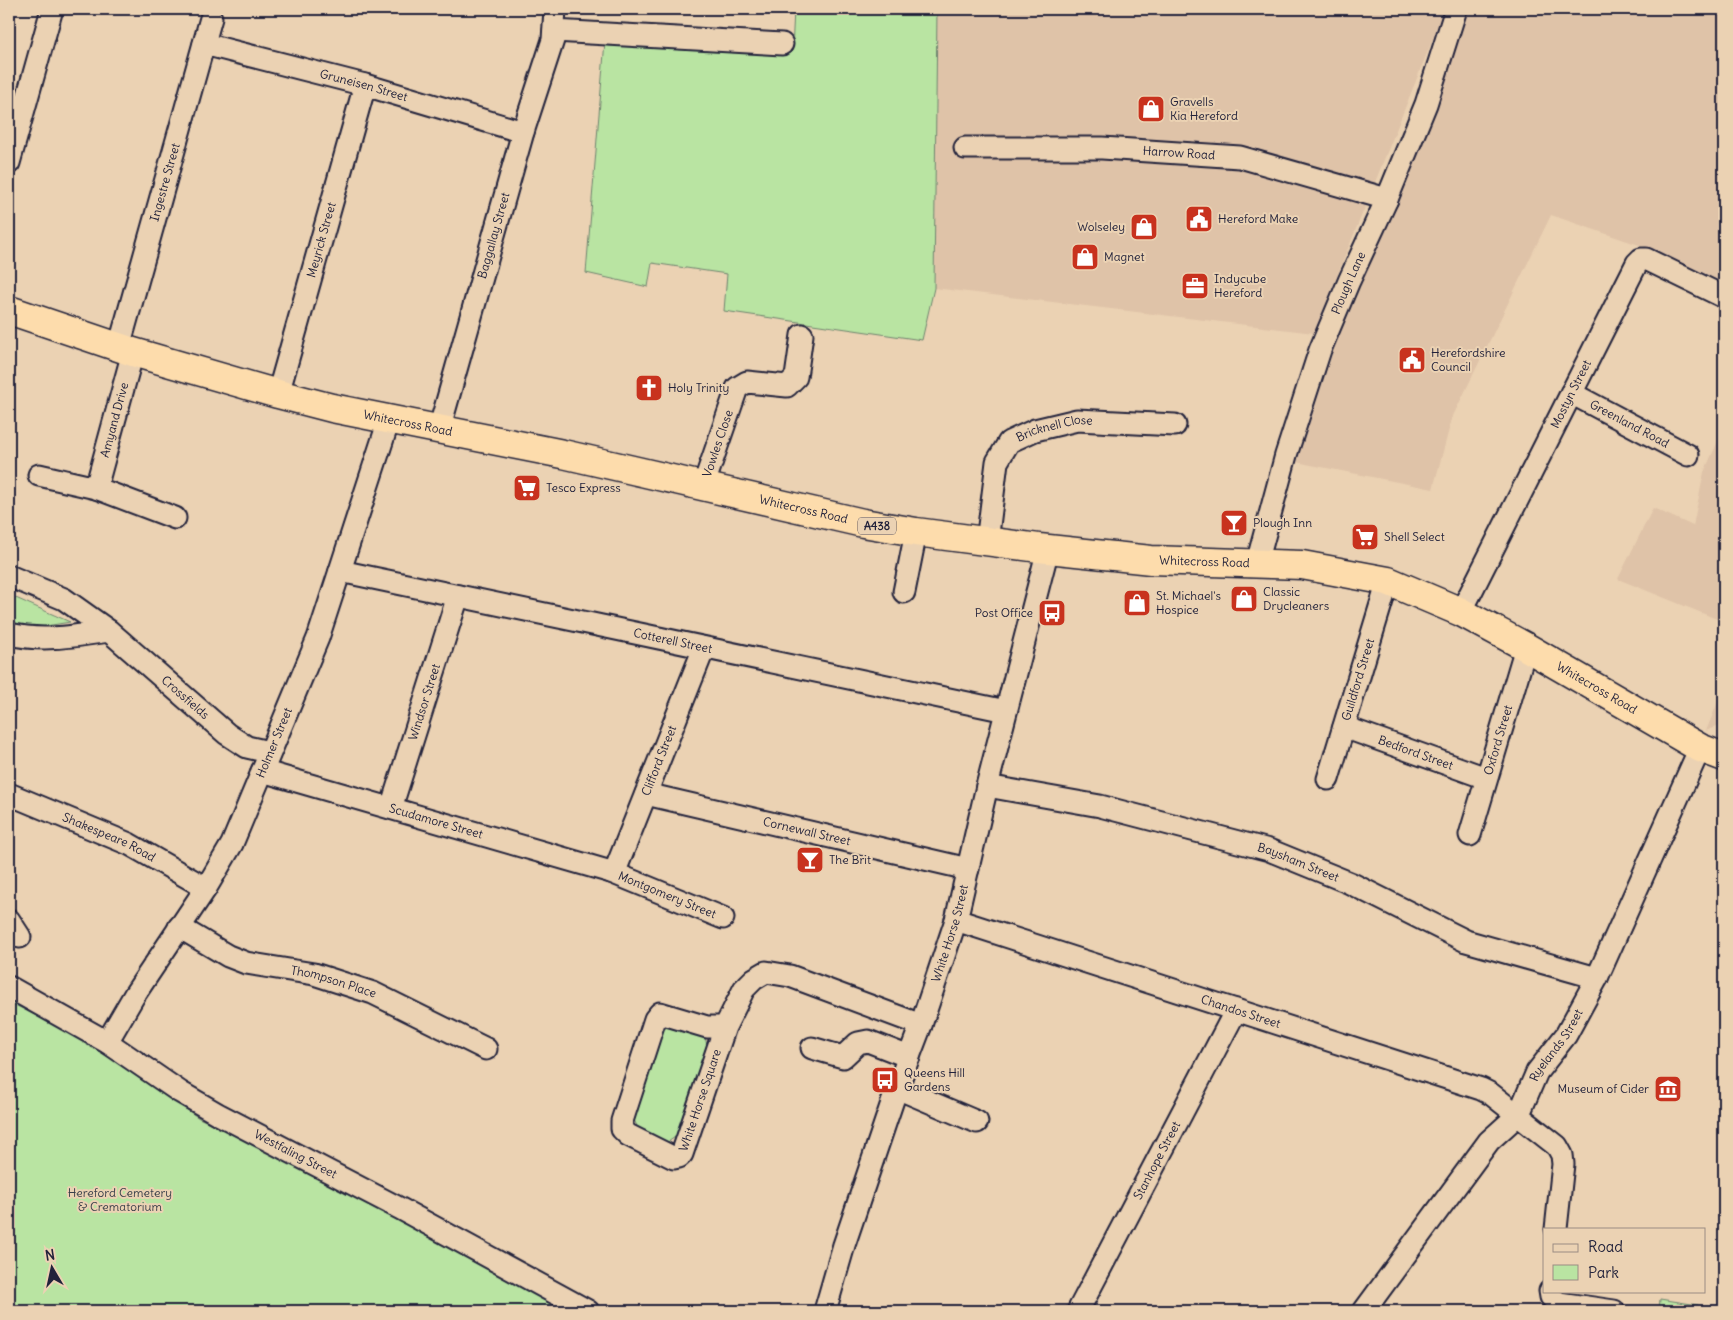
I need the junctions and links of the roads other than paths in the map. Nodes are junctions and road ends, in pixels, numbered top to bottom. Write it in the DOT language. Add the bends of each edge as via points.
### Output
graph roads {
  1 [pos="52,9"];
  2 [pos="555,9"];
  3 [pos="1456,9"];
  4 [pos="211,18"];
  5 [pos="553,36"];
  6 [pos="204,44"];
  7 [pos="782,44"];
  8 [pos="365,85"];
  9 [pos="523,132"];
  10 [pos="965,148"];
  11 [pos="9,163"];
  12 [pos="1387,199"];
  13 [pos="1724,297"];
  14 [pos="9,310"];
  15 [pos="802,335"];
  16 [pos="126,349"];
  17 [pos="1571,393"];
  18 [pos="278,394"];
  19 [pos="389,420"];
  20 [pos="1176,425"];
  21 [pos="439,430"];
  22 [pos="1688,455"];
  23 [pos="39,476"];
  24 [pos="703,486"];
  25 [pos="96,488"];
  26 [pos="175,518"];
  27 [pos="916,532"];
  28 [pos="987,542"];
  29 [pos="1048,549"];
  30 [pos="1257,564"];
  31 [pos="340,571"];
  32 [pos="9,576"];
  33 [pos="1388,581"];
  34 [pos="904,592"];
  35 [pos="458,596"];
  36 [pos="1461,612"];
  37 [pos="109,631"];
  38 [pos="9,634"];
  39 [pos="1526,647"];
  40 [pos="704,648"];
  41 [pos="1006,711"];
  42 [pos="1344,727"];
  43 [pos="1712,753"];
  44 [pos="265,762"];
  45 [pos="1486,778"];
  46 [pos="1328,779"];
  47 [pos="987,786"];
  48 [pos="9,794"];
  49 [pos="646,794"];
  50 [pos="392,808"];
  51 [pos="1470,834"];
  52 [pos="968,869"];
  53 [pos="611,872"];
  54 [pos="206,888"];
  55 [pos="723,918"];
  56 [pos="956,920"];
  57 [pos="179,927"];
  58 [pos="1597,978"];
  59 [pos="9,987"];
  60 [pos="1236,1010"];
  61 [pos="921,1025"];
  62 [pos="725,1027"];
  63 [pos="107,1042"];
  64 [pos="812,1048"];
  65 [pos="486,1049"];
  66 [pos="909,1057"];
  67 [pos="897,1088"];
  68 [pos="1519,1114"];
  69 [pos="977,1122"];
  70 [pos="1556,1228"];
  71 [pos="1550,1292"];
  72 [pos="588,1311"];
  73 [pos="824,1311"];
  74 [pos="1078,1311"];
  75 [pos="1364,1311"];
  76 [pos="1614,1311"];
  1 -- 11 [label="street"];
  2 -- 5 [label="street, Baggallay Street"];
  3 -- 12 [label="street, Plough Lane" via="1426,104"];
  4 -- 6 [label="street, Ingestre Street"];
  5 -- 7 [label="street"];
  5 -- 9 [label="street, Baggallay Street"];
  6 -- 8 [label="street, Gruneisen Street"];
  6 -- 16 [label="street, Ingestre Street"];
  8 -- 9 [label="street, Gruneisen Street"];
  8 -- 18 [label="street, Meyrick Street"];
  9 -- 21 [label="street, Baggallay Street"];
  10 -- 12 [label="street, Harrow Road" via="1102,148 1240,157"];
  12 -- 30 [label="street, Plough Lane" via="1320,350 1286,455"];
  13 -- 17 [label="street, Mostyn Street" via="1646,259 1641,260"];
  14 -- 16 [label="highway, Whitecross Road / A438"];
  15 -- 24 [label="street, Vowles Close" via="796,377 787,386 747,382 737,388"];
  16 -- 18 [label="highway, Whitecross Road / A438"];
  16 -- 25 [label="street, Amyand Drive"];
  17 -- 22 [label="street, Greenland Road"];
  17 -- 36 [label="street, Mostyn Street"];
  18 -- 19 [label="highway, Whitecross Road / A438"];
  19 -- 21 [label="highway, Whitecross Road / A438"];
  19 -- 31 [label="street, Holmer Street"];
  20 -- 28 [label="street, Bricknell Close" via="1077,420 1035,430 1009,442 997,462"];
  21 -- 24 [label="highway, Whitecross Road / A438"];
  23 -- 25 [label="street"];
  24 -- 27 [label="highway, Whitecross Road / A438"];
  25 -- 26 [label="street"];
  27 -- 28 [label="highway, Whitecross Road / A438"];
  27 -- 34 [label="street"];
  28 -- 29 [label="highway, Whitecross Road / A438"];
  29 -- 30 [label="highway, Whitecross Road / A438" via="1150,560"];
  29 -- 41 [label="street, White Horse Street"];
  30 -- 33 [label="highway, Whitecross Road / A438" via="1302,565"];
  31 -- 35 [label="street, Cotterell Street"];
  31 -- 44 [label="street, Holmer Street" via="318,638"];
  32 -- 37 [label="street, Crossfields" via="64,600"];
  33 -- 36 [label="highway, Whitecross Road / A438"];
  33 -- 42 [label="street, Guildford Street"];
  35 -- 40 [label="street, Cotterell Street"];
  35 -- 50 [label="street, Windsor Street"];
  36 -- 39 [label="highway, Whitecross Road / A438"];
  37 -- 38 [label="street" via="62,639"];
  37 -- 44 [label="street, Crossfields" via="227,734"];
  39 -- 43 [label="highway, Whitecross Road / A438"];
  39 -- 45 [label="street, Oxford Street"];
  40 -- 41 [label="street, Cotterell Street"];
  40 -- 49 [label="street, Clifford Street"];
  41 -- 47 [label="street, White Horse Street"];
  42 -- 45 [label="street, Bedford Street"];
  42 -- 46 [label="street, Guildford Street"];
  43 -- 58 [label="street, Ryelands Street"];
  44 -- 50 [label="street, Scudamore Street"];
  44 -- 54 [label="street, Holmer Street" via="232,844"];
  45 -- 51 [label="street, Oxford Street"];
  47 -- 52 [label="street, White Horse Street"];
  47 -- 58 [label="street, Baysham Street" via="1100,806 1269,850 1350,884 1466,941"];
  48 -- 54 [label="street, Shakespeare Road" via="129,844"];
  49 -- 52 [label="street, Cornewall Street"];
  49 -- 53 [label="street, Clifford Street" via="617,866"];
  50 -- 53 [label="street, Scudamore Street"];
  52 -- 56 [label="street, White Horse Street"];
  53 -- 55 [label="street, Montgomery Street"];
  54 -- 57 [label="street, Holmer Street"];
  56 -- 60 [label="street, Chandos Street"];
  56 -- 61 [label="street, White Horse Street"];
  57 -- 63 [label="street, Holmer Street"];
  57 -- 65 [label="street, Thompson Place" via="246,964 314,974 373,993"];
  58 -- 68 [label="street, Ryelands Street" via="1566,1035 1537,1072"];
  59 -- 63 [label="street, Westfaling Street"];
  60 -- 68 [label="street, Chandos Street" via="1481,1089"];
  60 -- 74 [label="street, Stanhope Street"];
  61 -- 62 [label="street, White Horse Square" via="790,976 766,972 744,989"];
  61 -- 66 [label="street, White Horse Street"];
  62 -- 62 [label="street, White Horse Square" via="682,1154 674,1158 628,1135 622,1129 622,1121 655,1019 660,1013 707,1027"];
  63 -- 72 [label="street, Westfaling Street" via="211,1110"];
  64 -- 66 [label="street" via="843,1057 858,1043 868,1041"];
  66 -- 67 [label="street, White Horse Street"];
  67 -- 69 [label="street"];
  67 -- 73 [label="street, White Horse Street"];
  68 -- 70 [label="street, Chandos Street" via="1558,1146 1562,1154"];
  68 -- 75 [label="street, Ryelands Street" via="1489,1141"];
  71 -- 76 [label="street" via="1551,1297 1560,1304"];
}
